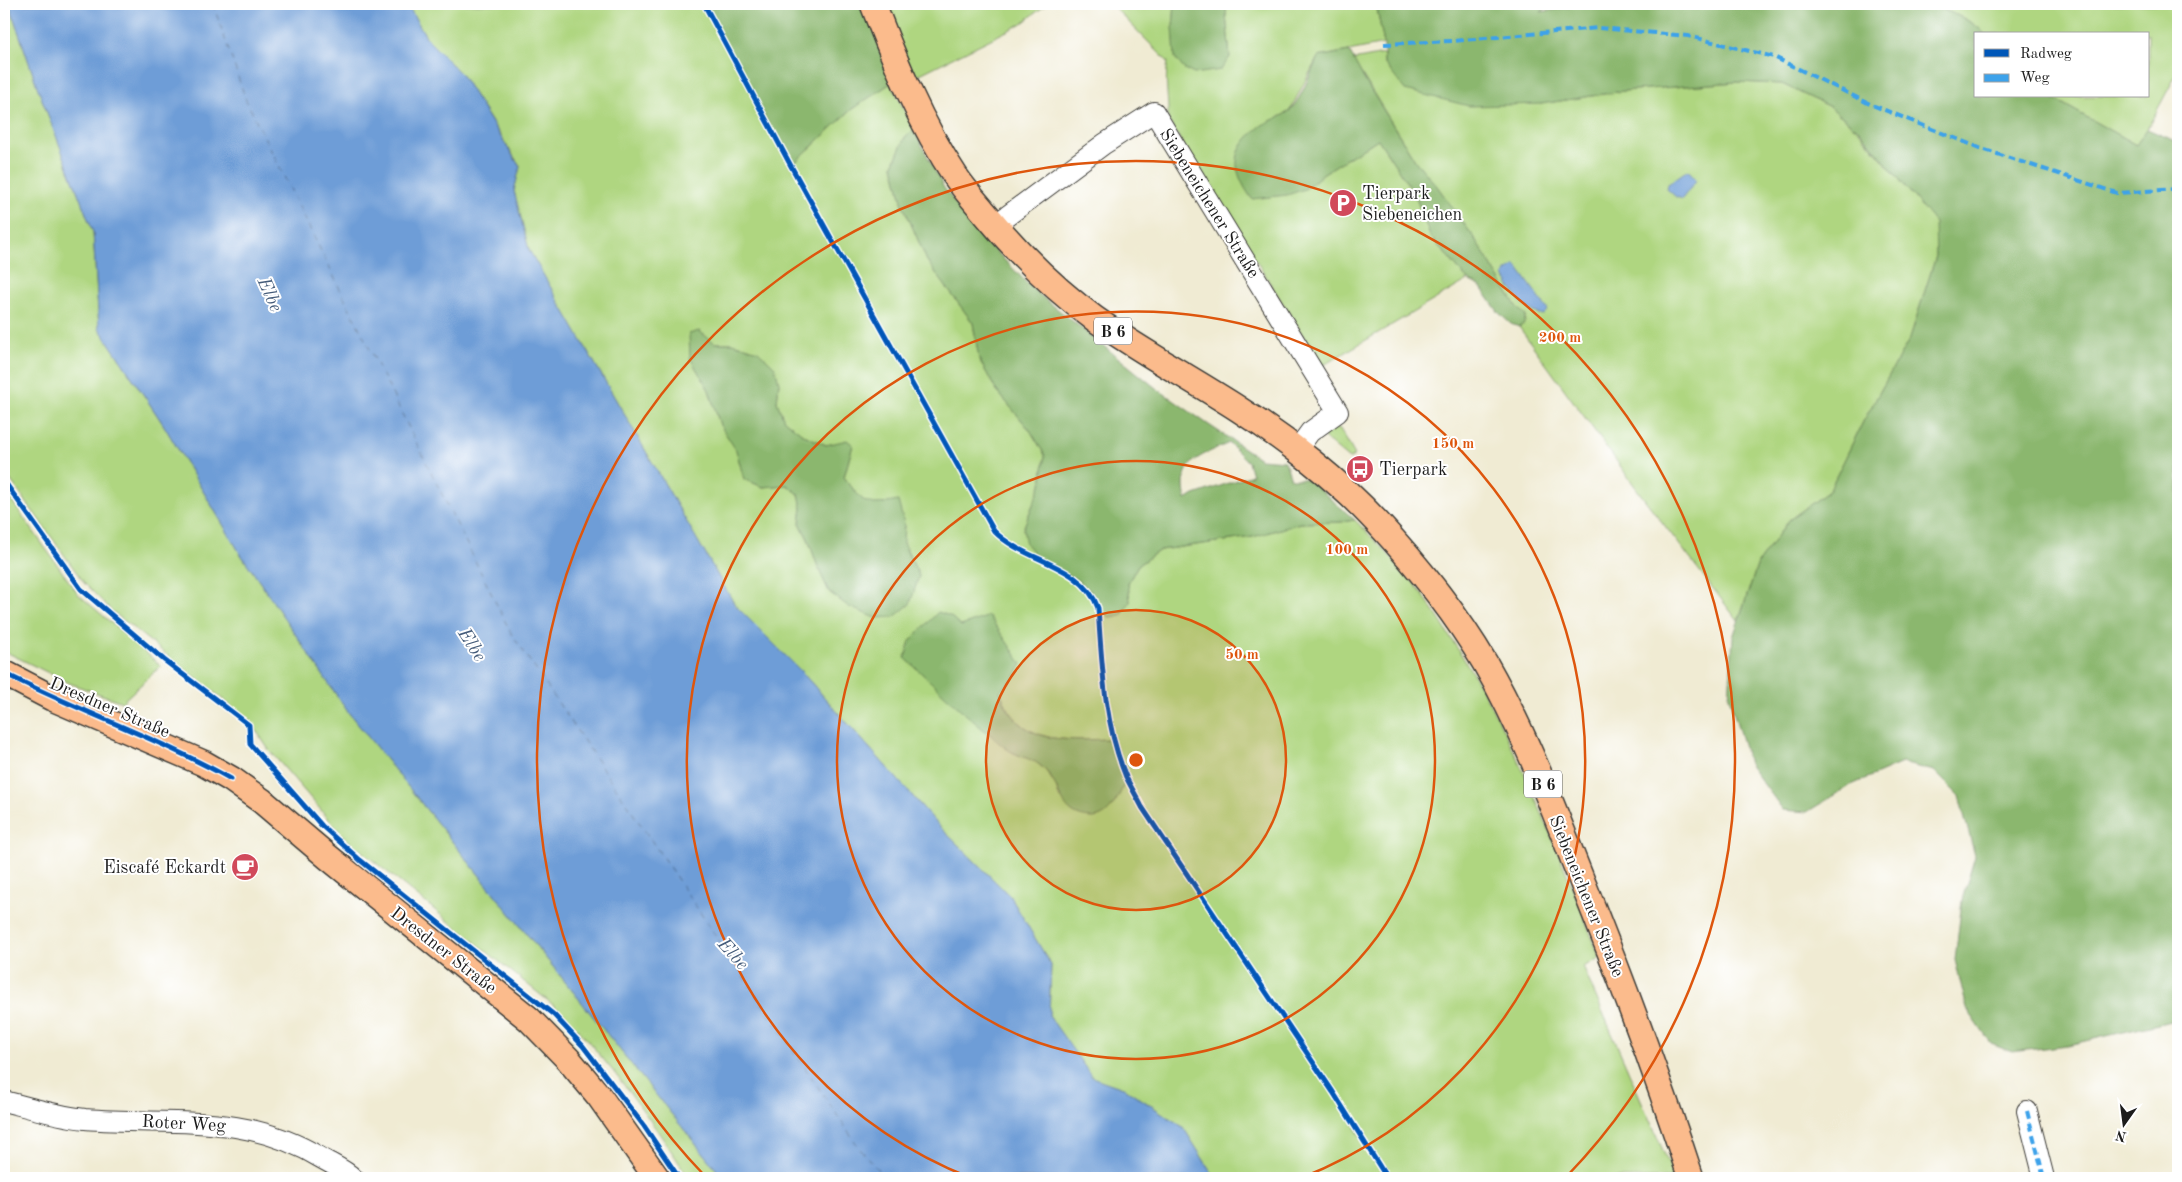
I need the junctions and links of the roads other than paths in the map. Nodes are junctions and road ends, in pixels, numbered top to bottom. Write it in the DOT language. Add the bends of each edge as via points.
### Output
graph roads {
  1 [pos="873,4"];
  2 [pos="995,225"];
  3 [pos="1296,451"];
  4 [pos="4,673"];
  5 [pos="4,1101"];
  6 [pos="2027,1112"];
  7 [pos="353,1178"];
  8 [pos="657,1178"];
  9 [pos="1691,1178"];
  10 [pos="2044,1178"];
  1 -- 2 [label="main road, Siebeneichener Straße / B 6" via="901,76 957,179"];
  2 -- 3 [label="main road, Siebeneichener Straße / B 6" via="1048,282 1096,319 1240,410"];
  2 -- 3 [label="street, Siebeneichener Straße" via="1104,144 1154,112 1338,412 1310,432"];
  3 -- 9 [label="main road, Siebeneichener Straße / B 6" via="1341,487 1424,574 1484,662 1543,785 1616,968"];
  4 -- 8 [label="main road, Dresdner Straße" via="52,698 203,763 262,801 529,1019 599,1096"];
  5 -- 7 [label="street, Roter Weg" via="33,1110 84,1118 211,1123 261,1130 308,1150"];
  6 -- 10 [label="street"];
}
